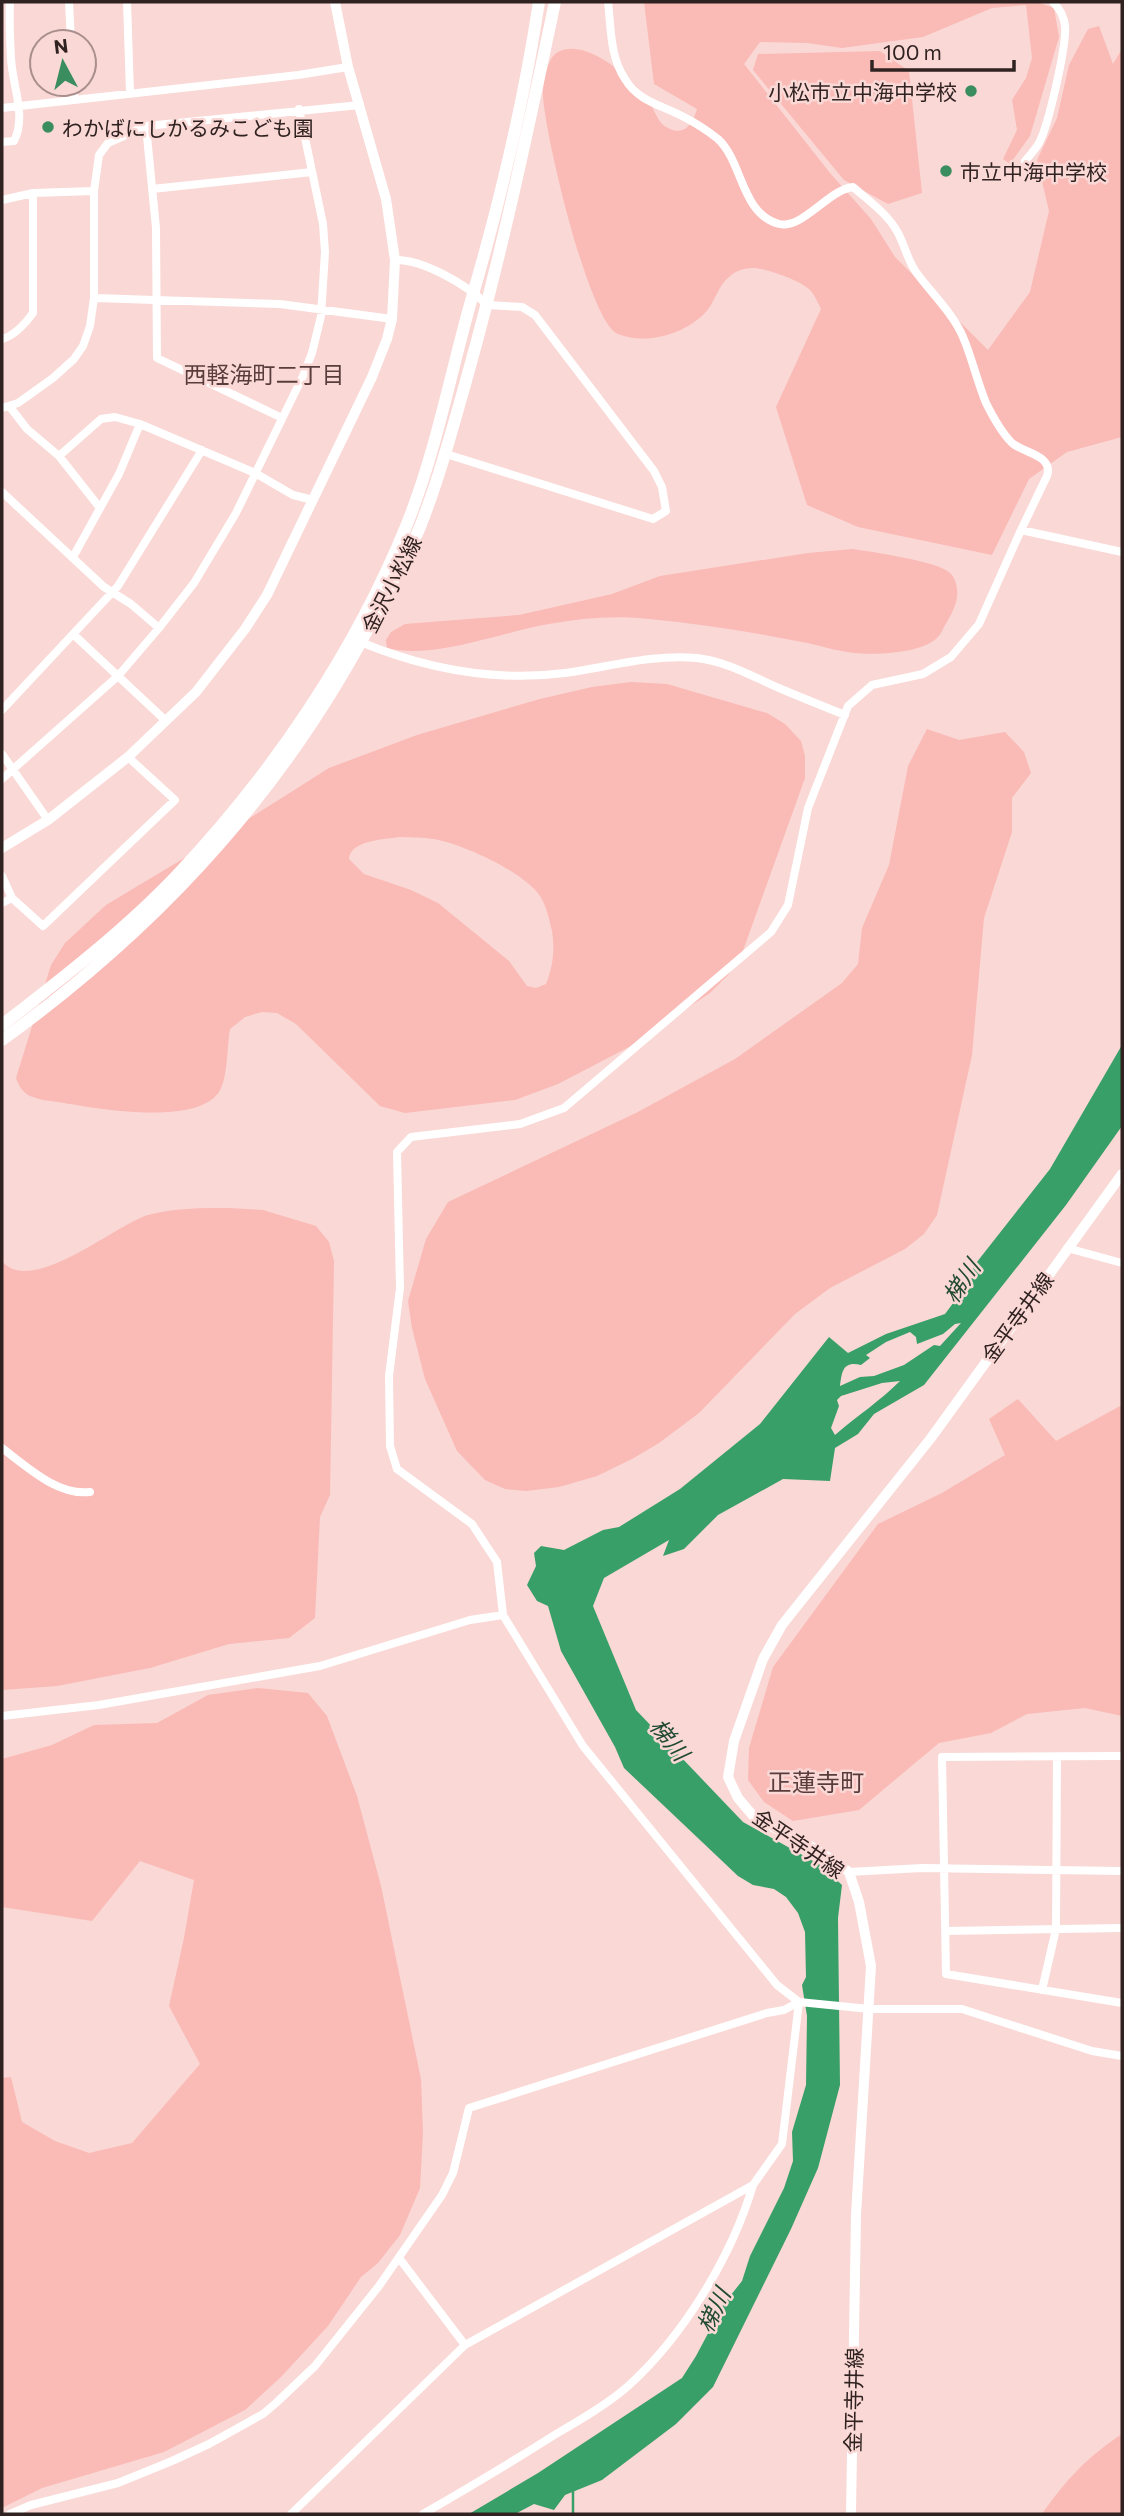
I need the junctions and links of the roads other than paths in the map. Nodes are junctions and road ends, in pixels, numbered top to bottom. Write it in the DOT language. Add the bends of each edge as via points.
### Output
graph roads {
  1 [pos="10,2"];
  2 [pos="69,2"];
  3 [pos="127,2"];
  4 [pos="335,2"];
  5 [pos="540,2"];
  6 [pos="555,2"];
  7 [pos="608,2"];
  8 [pos="1053,2"];
  9 [pos="70,28"];
  10 [pos="348,67"];
  11 [pos="130,93"];
  12 [pos="74,99"];
  13 [pos="360,105"];
  14 [pos="18,106"];
  15 [pos="2,107"];
  16 [pos="299,109"];
  17 [pos="146,126"];
  18 [pos="2,142"];
  19 [pos="1025,161"];
  20 [pos="312,172"];
  21 [pos="152,189"];
  22 [pos="94,191"];
  23 [pos="33,193"];
  24 [pos="2,200"];
  25 [pos="395,260"];
  26 [pos="474,291"];
  27 [pos="94,298"];
  28 [pos="155,300"];
  29 [pos="487,305"];
  30 [pos="322,308"];
  31 [pos="392,319"];
  32 [pos="2,339"];
  33 [pos="6,407"];
  34 [pos="282,418"];
  35 [pos="140,424"];
  36 [pos="202,450"];
  37 [pos="439,452"];
  38 [pos="59,456"];
  39 [pos="255,473"];
  40 [pos="2,492"];
  41 [pos="313,500"];
  42 [pos="100,508"];
  43 [pos="1021,530"];
  44 [pos="1122,552"];
  45 [pos="73,557"];
  46 [pos="114,592"];
  47 [pos="159,628"];
  48 [pos="73,634"];
  49 [pos="357,641"];
  50 [pos="118,676"];
  51 [pos="2,710"];
  52 [pos="845,715"];
  53 [pos="165,720"];
  54 [pos="2,754"];
  55 [pos="128,757"];
  56 [pos="13,770"];
  57 [pos="2,779"];
  58 [pos="48,820"];
  59 [pos="2,848"];
  60 [pos="2,876"];
  61 [pos="12,898"];
  62 [pos="2,903"];
  63 [pos="2,1025"];
  64 [pos="2,1041"];
  65 [pos="1122,1174"];
  66 [pos="1067,1248"];
  67 [pos="1122,1263"];
  68 [pos="2,1448"];
  69 [pos="90,1492"];
  70 [pos="503,1615"];
  71 [pos="2,1716"];
  72 [pos="1122,1756"];
  73 [pos="1057,1757"];
  74 [pos="943,1869"];
  75 [pos="1058,1870"];
  76 [pos="1122,1871"];
  77 [pos="849,1872"];
  78 [pos="1122,1928"];
  79 [pos="1056,1929"];
  80 [pos="945,1931"];
  81 [pos="1042,1990"];
  82 [pos="799,2001"];
  83 [pos="1122,2003"];
  84 [pos="870,2009"];
  85 [pos="1122,2056"];
  86 [pos="753,2185"];
  87 [pos="399,2258"];
  88 [pos="465,2345"];
  89 [pos="10,2514"];
  90 [pos="291,2514"];
  91 [pos="423,2514"];
  92 [pos="851,2514"];
  1 -- 14 [label="street" via="10,56"];
  2 -- 9 [label="street"];
  3 -- 11 [label="street"];
  4 -- 10 [label="street"];
  5 -- 26 [label="main road, 金沢小松線" via="526,84"];
  6 -- 29 [label="main road, 金沢小松線"];
  7 -- 43 [label="street" via="615,59 625,80 649,102 683,116 719,140 760,211 777,224 794,223 842,189 853,187 898,232 916,273 964,338 987,405 1003,434 1047,464 1047,476"];
  8 -- 19 [label="street" via="1065,26 1060,62 1045,128"];
  10 -- 11 [label="street"];
  10 -- 13 [label="street"];
  11 -- 12 [label="street"];
  12 -- 14 [label="street"];
  13 -- 16 [label="street"];
  13 -- 25 [label="street" via="386,199"];
  14 -- 15 [label="street"];
  14 -- 18 [label="street" via="18,133 14,141"];
  16 -- 17 [label="street"];
  16 -- 20 [label="street"];
  17 -- 21 [label="street"];
  17 -- 22 [label="street" via="108,143 99,155"];
  20 -- 21 [label="street"];
  20 -- 30 [label="street" via="323,224"];
  21 -- 28 [label="street"];
  22 -- 23 [label="street"];
  22 -- 27 [label="street"];
  23 -- 24 [label="street"];
  23 -- 32 [label="street" via="33,313"];
  25 -- 26 [label="street" via="409,260"];
  25 -- 31 [label="street"];
  26 -- 29 [label="street"];
  26 -- 37 [label="main road, 金沢小松線"];
  27 -- 28 [label="street"];
  27 -- 33 [label="street" via="90,326 74,359"];
  28 -- 30 [label="street"];
  28 -- 34 [label="street" via="157,358"];
  29 -- 37 [label="main road, 金沢小松線"];
  29 -- 37 [label="street" via="523,307 535,315 654,471 666,511 653,519"];
  30 -- 31 [label="street"];
  30 -- 34 [label="street" via="313,353"];
  31 -- 41 [label="street" via="372,377"];
  33 -- 38 [label="street"];
  34 -- 39 [label="street"];
  35 -- 36 [label="street"];
  35 -- 38 [label="street" via="115,417 100,419"];
  35 -- 42 [label="street"];
  36 -- 39 [label="street"];
  36 -- 46 [label="street"];
  37 -- 49 [label="main road, 金沢小松線"];
  38 -- 42 [label="street"];
  39 -- 41 [label="street" via="293,495"];
  39 -- 47 [label="street" via="194,583"];
  40 -- 45 [label="street"];
  41 -- 53 [label="street" via="267,595 245,629 196,692"];
  42 -- 45 [label="street"];
  43 -- 44 [label="street"];
  43 -- 52 [label="street" via="979,624 951,657 923,674 872,685 848,706"];
  45 -- 46 [label="street"];
  46 -- 47 [label="street"];
  46 -- 48 [label="street"];
  47 -- 50 [label="street"];
  48 -- 50 [label="street"];
  48 -- 51 [label="street"];
  49 -- 52 [label="street" via="409,660 501,677 642,659 700,659 739,668"];
  49 -- 63 [label="main road, 金沢小松線" via="235,811 177,875"];
  49 -- 64 [label="main road, 金沢小松線" via="313,723 217,849 162,908"];
  50 -- 53 [label="street"];
  50 -- 56 [label="street"];
  52 -- 70 [label="street" via="808,808 788,905 771,932 564,1108 520,1124 411,1138 397,1152 400,1288 389,1376 390,1446 397,1469 472,1524 496,1562"];
  53 -- 55 [label="street"];
  54 -- 56 [label="street"];
  55 -- 58 [label="street"];
  55 -- 61 [label="street" via="175,800 43,926"];
  56 -- 57 [label="street"];
  56 -- 58 [label="street"];
  58 -- 59 [label="street"];
  60 -- 61 [label="street"];
  61 -- 62 [label="street"];
  65 -- 66 [label="main road, 金平寺井線"];
  66 -- 67 [label="street"];
  66 -- 77 [label="main road, 金平寺井線" via="931,1438 782,1625 758,1671 734,1741 728,1777 755,1818"];
  68 -- 69 [label="street" via="51,1483 76,1494"];
  70 -- 71 [label="street" via="470,1620 320,1666 100,1705"];
  70 -- 82 [label="street" via="583,1746 777,1985"];
  72 -- 73 [label="street"];
  73 -- 74 [label="street" via="942,1757"];
  73 -- 75 [label="street"];
  74 -- 75 [label="street"];
  74 -- 77 [label="street"];
  74 -- 80 [label="street"];
  75 -- 76 [label="street"];
  75 -- 79 [label="street"];
  77 -- 84 [label="main road, 金平寺井線" via="871,1966"];
  78 -- 79 [label="street"];
  79 -- 80 [label="street"];
  79 -- 81 [label="street"];
  80 -- 81 [label="street" via="946,1974"];
  81 -- 83 [label="street"];
  82 -- 84 [label="street"];
  82 -- 86 [label="street" via="782,2144"];
  82 -- 87 [label="street" via="784,2010 469,2108 453,2173"];
  84 -- 85 [label="street" via="962,2009 1092,2051"];
  84 -- 92 [label="main road, 金平寺井線" via="856,2215"];
  86 -- 88 [label="street"];
  86 -- 91 [label="street" via="728,2249 684,2323 626,2388"];
  87 -- 88 [label="street"];
  87 -- 89 [label="street" via="315,2366 263,2414 209,2444 118,2483"];
  88 -- 90 [label="street"];
}
